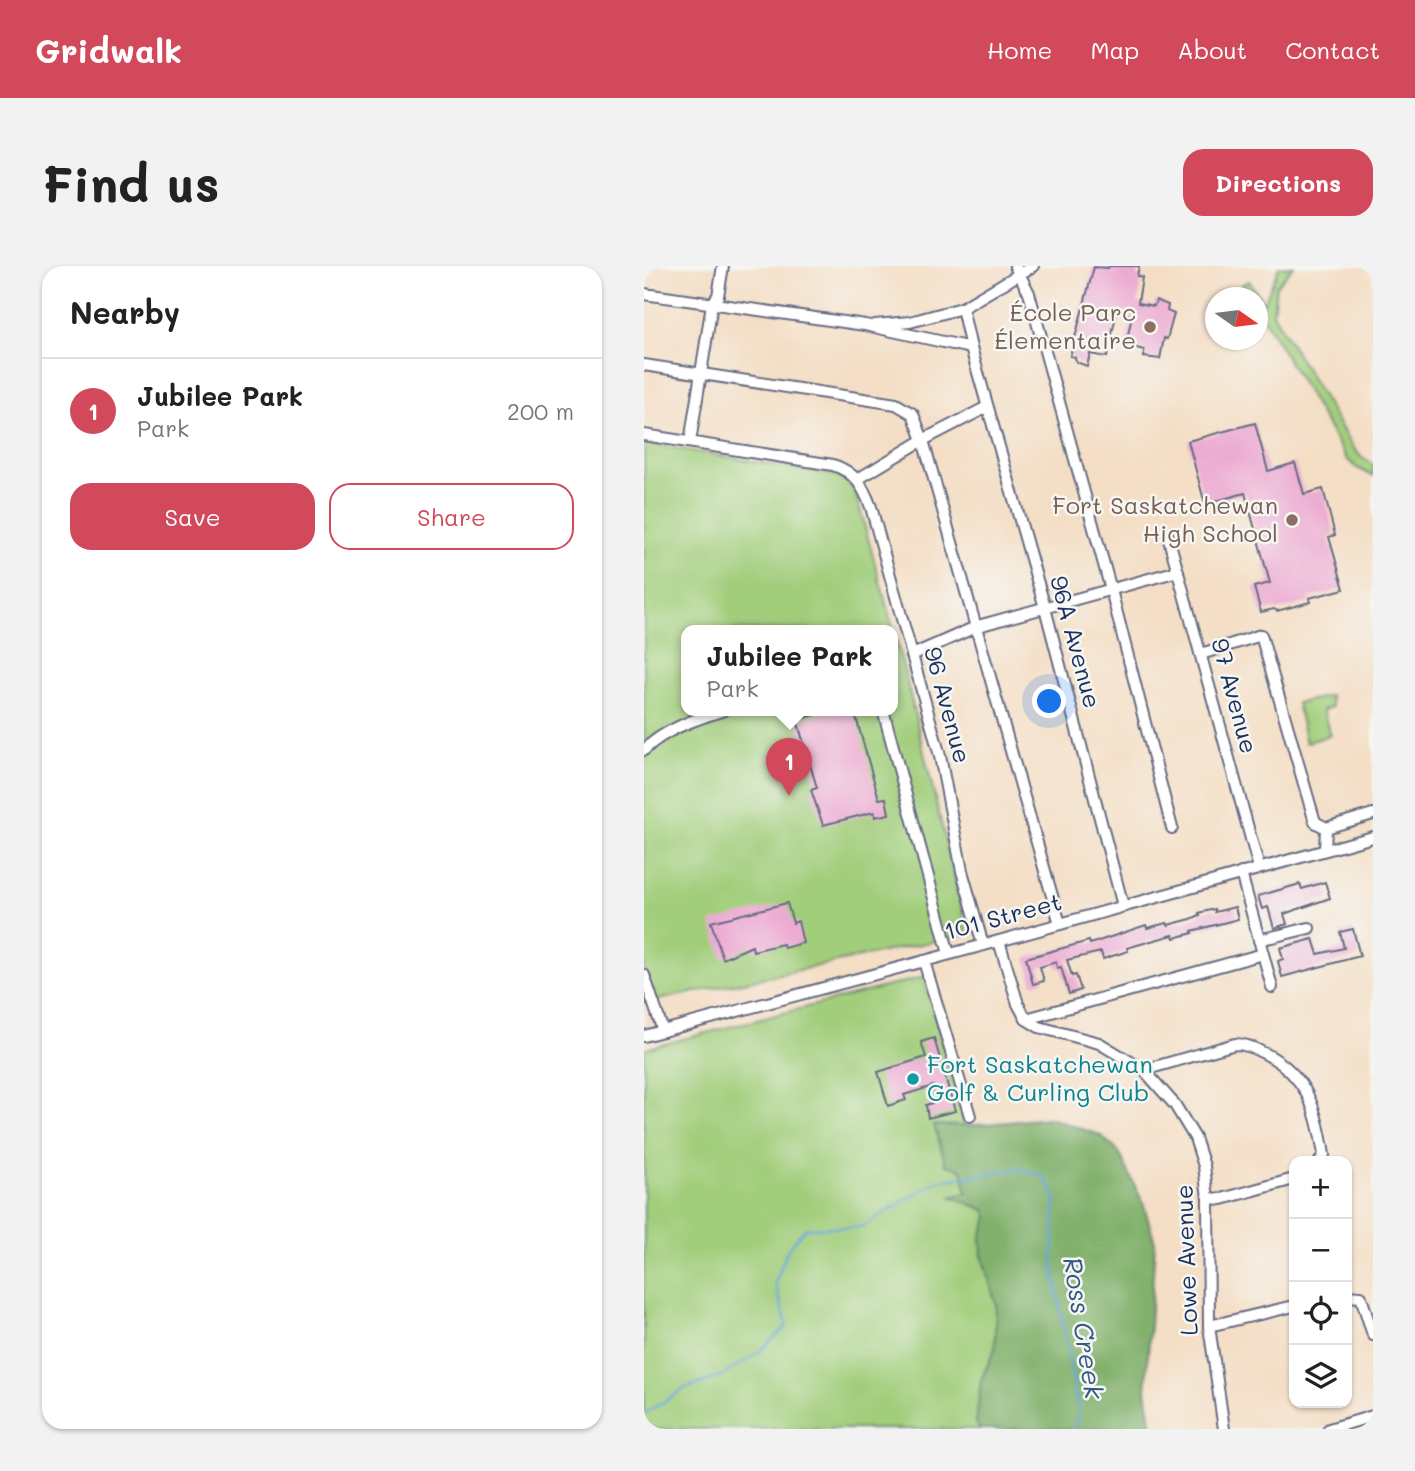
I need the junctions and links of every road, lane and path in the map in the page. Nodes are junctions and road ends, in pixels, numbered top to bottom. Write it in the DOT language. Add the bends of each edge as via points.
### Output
graph roads {
  1 [pos="723,266"];
  2 [pos="1033,266"];
  3 [pos="1017,270"];
  4 [pos="644,294"];
  5 [pos="712,303"];
  6 [pos="962,308"];
  7 [pos="865,325"];
  8 [pos="971,348"];
  9 [pos="644,365"];
  10 [pos="701,374"];
  11 [pos="987,407"];
  12 [pos="644,435"];
  13 [pos="923,440"];
  14 [pos="690,442"];
  15 [pos="858,480"];
  16 [pos="1168,536"];
  17 [pos="1178,571"];
  18 [pos="1111,590"];
  19 [pos="1045,608"];
  20 [pos="978,626"];
  21 [pos="1201,654"];
  22 [pos="912,655"];
  23 [pos="705,716"];
  24 [pos="885,716"];
  25 [pos="644,750"];
  26 [pos="1373,814"];
  27 [pos="1172,828"];
  28 [pos="1326,828"];
  29 [pos="1373,837"];
  30 [pos="1325,850"];
  31 [pos="1259,868"];
  32 [pos="1241,873"];
  33 [pos="1123,906"];
  34 [pos="1060,924"];
  35 [pos="1309,928"];
  36 [pos="1259,940"];
  37 [pos="999,941"];
  38 [pos="983,945"];
  39 [pos="949,954"];
  40 [pos="1263,954"];
  41 [pos="924,961"];
  42 [pos="644,975"];
  43 [pos="1272,987"];
  44 [pos="1026,1018"];
  45 [pos="663,1031"];
  46 [pos="644,1036"];
  47 [pos="1144,1070"];
  48 [pos="970,1116"];
  49 [pos="1323,1156"];
  50 [pos="1289,1180"];
  51 [pos="1208,1198"];
  52 [pos="1352,1296"];
  53 [pos="1289,1307"];
  54 [pos="1209,1326"];
  55 [pos="1373,1335"];
  56 [pos="1373,1416"];
  57 [pos="1224,1429"];
  58 [pos="1329,1429"];
  1 -- 5 [label="street" via="718,296"];
  2 -- 3 [label="street"];
  3 -- 6 [label="street"];
  3 -- 18 [label="street" via="1029,293"];
  4 -- 5 [label="street"];
  5 -- 7 [label="street"];
  5 -- 10 [label="street"];
  6 -- 7 [label="street" via="911,322"];
  6 -- 8 [label="street, 96A Avenue"];
  7 -- 8 [label="street"];
  8 -- 11 [label="street, 96A Avenue"];
  9 -- 10 [label="street"];
  10 -- 13 [label="street" via="896,404 913,414"];
  10 -- 14 [label="street"];
  11 -- 13 [label="street"];
  11 -- 19 [label="street, 96A Avenue"];
  12 -- 14 [label="street"];
  13 -- 15 [label="street"];
  13 -- 20 [label="street"];
  14 -- 15 [label="street" via="833,465"];
  15 -- 22 [label="street, 96 Avenue" via="871,507"];
  16 -- 17 [label="street, 97 Avenue"];
  17 -- 18 [label="street"];
  17 -- 21 [label="street, 97 Avenue"];
  18 -- 19 [label="street"];
  18 -- 27 [label="street"];
  19 -- 20 [label="street"];
  19 -- 33 [label="street, 96A Avenue"];
  20 -- 22 [label="street"];
  20 -- 34 [label="street"];
  21 -- 28 [label="street" via="1261,635 1315,822"];
  21 -- 31 [label="street, 97 Avenue"];
  22 -- 38 [label="street, 96 Avenue"];
  23 -- 25 [label="street"];
  24 -- 39 [label="street"];
  26 -- 28 [label="street"];
  28 -- 30 [label="street"];
  29 -- 30 [label="street, 101 Street"];
  30 -- 31 [label="street, 101 Street"];
  31 -- 32 [label="street, 101 Street"];
  32 -- 33 [label="street, 101 Street"];
  32 -- 36 [label="street"];
  33 -- 34 [label="street, 101 Street"];
  34 -- 37 [label="street, 101 Street"];
  35 -- 36 [label="street"];
  36 -- 40 [label="street"];
  37 -- 38 [label="street, 101 Street"];
  37 -- 44 [label="street"];
  38 -- 39 [label="street, 101 Street"];
  39 -- 41 [label="street, 101 Street"];
  40 -- 43 [label="street"];
  40 -- 44 [label="street"];
  41 -- 45 [label="street, 101 Street"];
  41 -- 48 [label="street"];
  42 -- 45 [label="street"];
  44 -- 47 [label="street, Lowe Avenue" via="1039,1027 1099,1043"];
  45 -- 46 [label="street, 101 Street"];
  47 -- 49 [label="street" via="1235,1044 1247,1045 1282,1063 1306,1089"];
  47 -- 51 [label="street, Lowe Avenue" via="1188,1125 1204,1166"];
  50 -- 51 [label="street" via="1222,1199"];
  51 -- 54 [label="street, Lowe Avenue"];
  52 -- 55 [label="street" via="1361,1297"];
  53 -- 54 [label="street"];
  54 -- 57 [label="street, Lowe Avenue"];
  56 -- 58 [label="street"];
}
